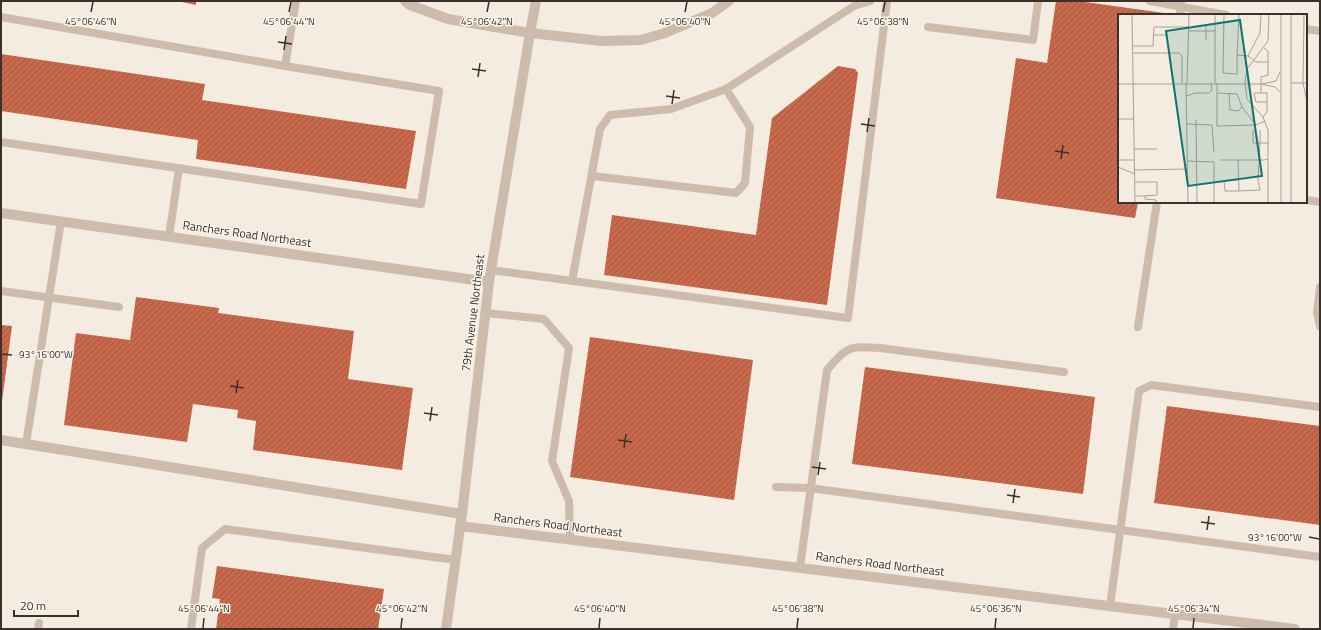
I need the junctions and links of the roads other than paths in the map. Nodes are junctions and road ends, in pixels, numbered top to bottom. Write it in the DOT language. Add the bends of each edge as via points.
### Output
graph roads {
  1 [pos="296,1"];
  2 [pos="405,1"];
  3 [pos="536,1"];
  4 [pos="729,1"];
  5 [pos="870,1"];
  6 [pos="888,1"];
  7 [pos="1038,1"];
  8 [pos="1150,1"];
  9 [pos="1181,8"];
  10 [pos="1220,14"];
  11 [pos="1,17"];
  12 [pos="928,27"];
  13 [pos="1307,29"];
  14 [pos="1320,31"];
  15 [pos="530,33"];
  16 [pos="285,66"];
  17 [pos="726,89"];
  18 [pos="1,142"];
  19 [pos="179,168"];
  20 [pos="592,176"];
  21 [pos="1307,200"];
  22 [pos="1320,202"];
  23 [pos="1157,203"];
  24 [pos="1,213"];
  25 [pos="61,221"];
  26 [pos="169,236"];
  27 [pos="491,270"];
  28 [pos="572,281"];
  29 [pos="489,282"];
  30 [pos="1320,287"];
  31 [pos="1,291"];
  32 [pos="49,298"];
  33 [pos="119,307"];
  34 [pos="486,313"];
  35 [pos="1320,326"];
  36 [pos="1138,327"];
  37 [pos="1064,372"];
  38 [pos="1320,407"];
  39 [pos="1,440"];
  40 [pos="26,444"];
  41 [pos="776,487"];
  42 [pos="810,488"];
  43 [pos="462,514"];
  44 [pos="460,526"];
  45 [pos="1119,530"];
  46 [pos="570,540"];
  47 [pos="1320,557"];
  48 [pos="456,560"];
  49 [pos="800,567"];
  50 [pos="1110,606"];
  51 [pos="1175,614"];
  52 [pos="191,629"];
  53 [pos="446,629"];
  54 [pos="1173,629"];
  55 [pos="1295,629"];
  1 -- 16 [label="lane"];
  2 -- 15 [label="street" via="448,19"];
  3 -- 15 [label="street, 79th Avenue Northeast"];
  4 -- 15 [label="street" via="689,24 641,40 602,41"];
  5 -- 17 [label="lane" via="854,6"];
  6 -- 28 [label="lane" via="848,318"];
  7 -- 12 [label="lane" via="1033,40"];
  8 -- 9 [label="lane"];
  9 -- 10 [label="lane"];
  11 -- 16 [label="lane"];
  13 -- 14 [label="lane"];
  15 -- 27 [label="street, 79th Avenue Northeast"];
  16 -- 19 [label="lane" via="439,91 421,204"];
  17 -- 20 [label="lane" via="671,109 610,115 600,129"];
  17 -- 20 [label="lane" via="750,127 744,183 736,193"];
  18 -- 19 [label="lane"];
  19 -- 26 [label="lane"];
  20 -- 28 [label="lane"];
  21 -- 22 [label="lane"];
  23 -- 36 [label="lane"];
  24 -- 25 [label="street, Ranchers Road Northeast"];
  25 -- 26 [label="street, Ranchers Road Northeast"];
  25 -- 32 [label="lane"];
  26 -- 29 [label="street, Ranchers Road Northeast"];
  27 -- 28 [label="lane"];
  27 -- 29 [label="street, 79th Avenue Northeast"];
  29 -- 34 [label="street, 79th Avenue Northeast"];
  30 -- 35 [label="lane" via="1317,313"];
  31 -- 32 [label="lane"];
  32 -- 33 [label="lane"];
  32 -- 40 [label="lane"];
  34 -- 43 [label="street, 79th Avenue Northeast"];
  34 -- 46 [label="lane" via="544,319 569,348 552,461 569,501"];
  37 -- 42 [label="lane" via="854,346 840,355 827,370"];
  38 -- 45 [label="lane" via="1151,385 1139,391"];
  39 -- 40 [label="street"];
  40 -- 43 [label="street"];
  41 -- 42 [label="lane"];
  42 -- 45 [label="lane"];
  42 -- 49 [label="lane"];
  43 -- 44 [label="street, 79th Avenue Northeast"];
  44 -- 46 [label="street, Ranchers Road Northeast"];
  44 -- 48 [label="street, 79th Avenue Northeast"];
  45 -- 47 [label="lane"];
  45 -- 50 [label="lane"];
  46 -- 49 [label="street, Ranchers Road Northeast"];
  48 -- 52 [label="lane" via="225,529 202,548"];
  48 -- 53 [label="street, 79th Avenue Northeast"];
  49 -- 50 [label="street, Ranchers Road Northeast"];
  50 -- 51 [label="street, Ranchers Road Northeast"];
  51 -- 54 [label="lane"];
  51 -- 55 [label="street, Ranchers Road Northeast"];
}
